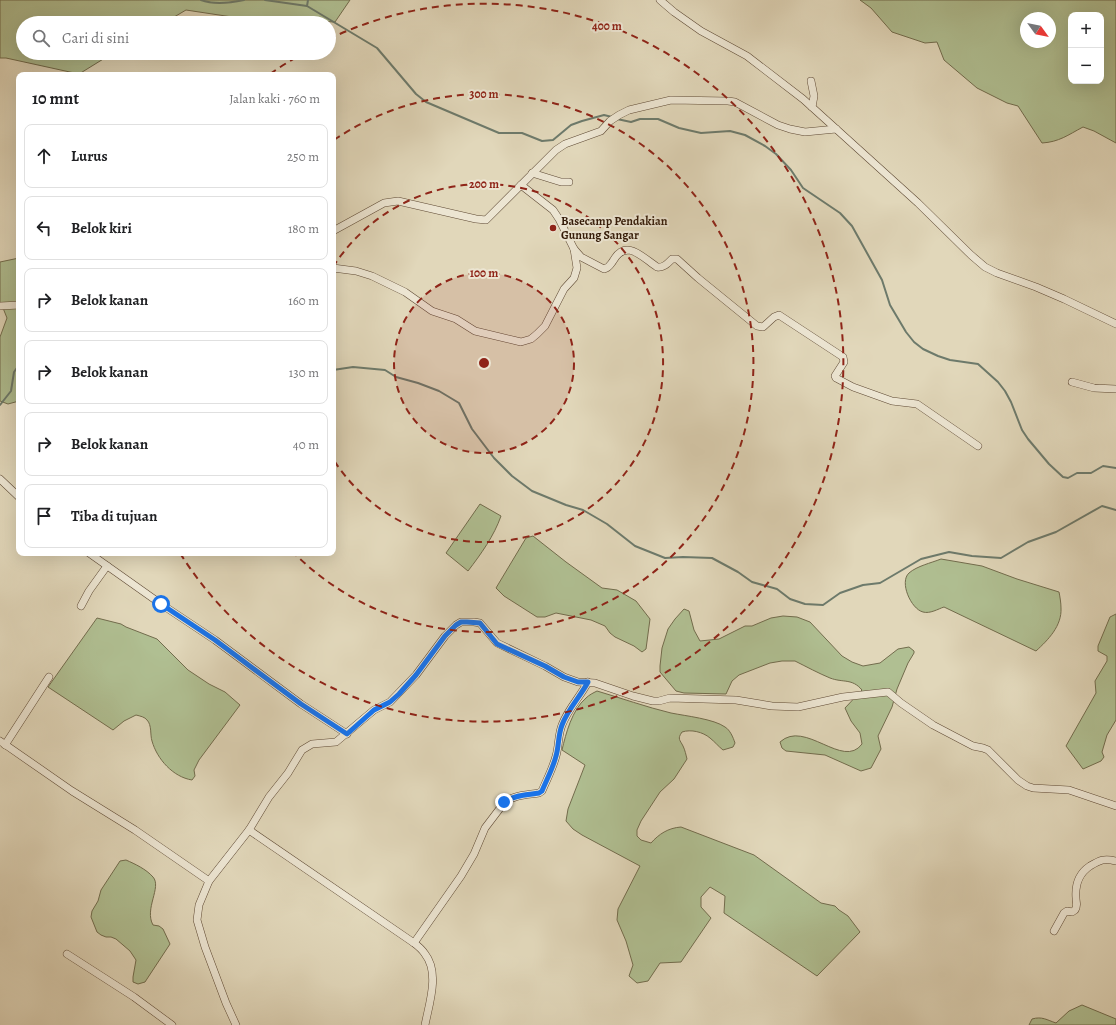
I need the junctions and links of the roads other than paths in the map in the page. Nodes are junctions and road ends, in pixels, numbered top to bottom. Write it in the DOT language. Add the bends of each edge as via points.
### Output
graph roads {
  1 [pos="660,0"];
  2 [pos="811,81"];
  3 [pos="812,107"];
  4 [pos="836,129"];
  5 [pos="532,172"];
  6 [pos="569,182"];
  7 [pos="521,185"];
  8 [pos="336,229"];
  9 [pos="574,250"];
  10 [pos="336,268"];
  11 [pos="16,305"];
  12 [pos="0,306"];
  13 [pos="1116,324"];
  14 [pos="1072,382"];
  15 [pos="1116,389"];
  16 [pos="978,446"];
  17 [pos="0,479"];
  18 [pos="16,494"];
  19 [pos="93,556"];
  20 [pos="107,566"];
  21 [pos="81,606"];
  22 [pos="49,677"];
  23 [pos="588,682"];
  24 [pos="347,734"];
  25 [pos="2,743"];
  26 [pos="1116,806"];
  27 [pos="249,830"];
  28 [pos="1116,861"];
  29 [pos="209,881"];
  30 [pos="1054,931"];
  31 [pos="414,942"];
  32 [pos="67,954"];
  33 [pos="172,1025"];
  34 [pos="236,1025"];
  35 [pos="425,1025"];
  1 -- 3 [label="street" via="701,31 747,56"];
  2 -- 3 [label="street" via="814,96"];
  3 -- 4 [label="street"];
  4 -- 5 [label="street" via="805,132 790,129 735,102 671,100 629,110 619,115 601,132 565,144"];
  4 -- 13 [label="street" via="985,267 1064,299"];
  5 -- 6 [label="street"];
  5 -- 7 [label="street"];
  7 -- 8 [label="street" via="486,220 398,201 384,203"];
  7 -- 9 [label="street" via="553,210"];
  9 -- 10 [label="street" via="577,268 574,278 564,289 545,326 537,334 521,342 475,331 456,319 432,311 405,292 372,276"];
  9 -- 16 [label="street" via="581,257 604,269 609,267 617,254 625,250 635,252 657,267 665,266 672,259 677,259 759,327 763,327 779,315 843,357 844,362 836,378 892,401 917,404"];
  11 -- 12 [label="street"];
  14 -- 15 [label="street" via="1094,388"];
  17 -- 18 [label="street"];
  19 -- 20 [label="street"];
  20 -- 21 [label="street"];
  20 -- 24 [label="street"];
  22 -- 25 [label="street"];
  23 -- 24 [label="street" via="578,682 564,677 497,644 480,623 461,622 445,636 399,694"];
  23 -- 26 [label="street" via="653,701 670,698 736,700 798,708 843,697 888,692 933,725 973,746 988,750 1027,786 1070,790"];
  23 -- 31 [label="street" via="562,725 553,768 542,791 504,802 484,828 474,854 461,876"];
  24 -- 27 [label="street" via="334,743 312,744 302,750"];
  25 -- 29 [label="street"];
  27 -- 29 [label="street"];
  27 -- 31 [label="street"];
  28 -- 30 [label="street" via="1104,859 1085,869 1077,881 1077,907 1072,912 1064,913"];
  29 -- 34 [label="street" via="199,905 197,920 204,947"];
  31 -- 35 [label="street" via="428,957 432,975"];
  32 -- 33 [label="street"];
}
